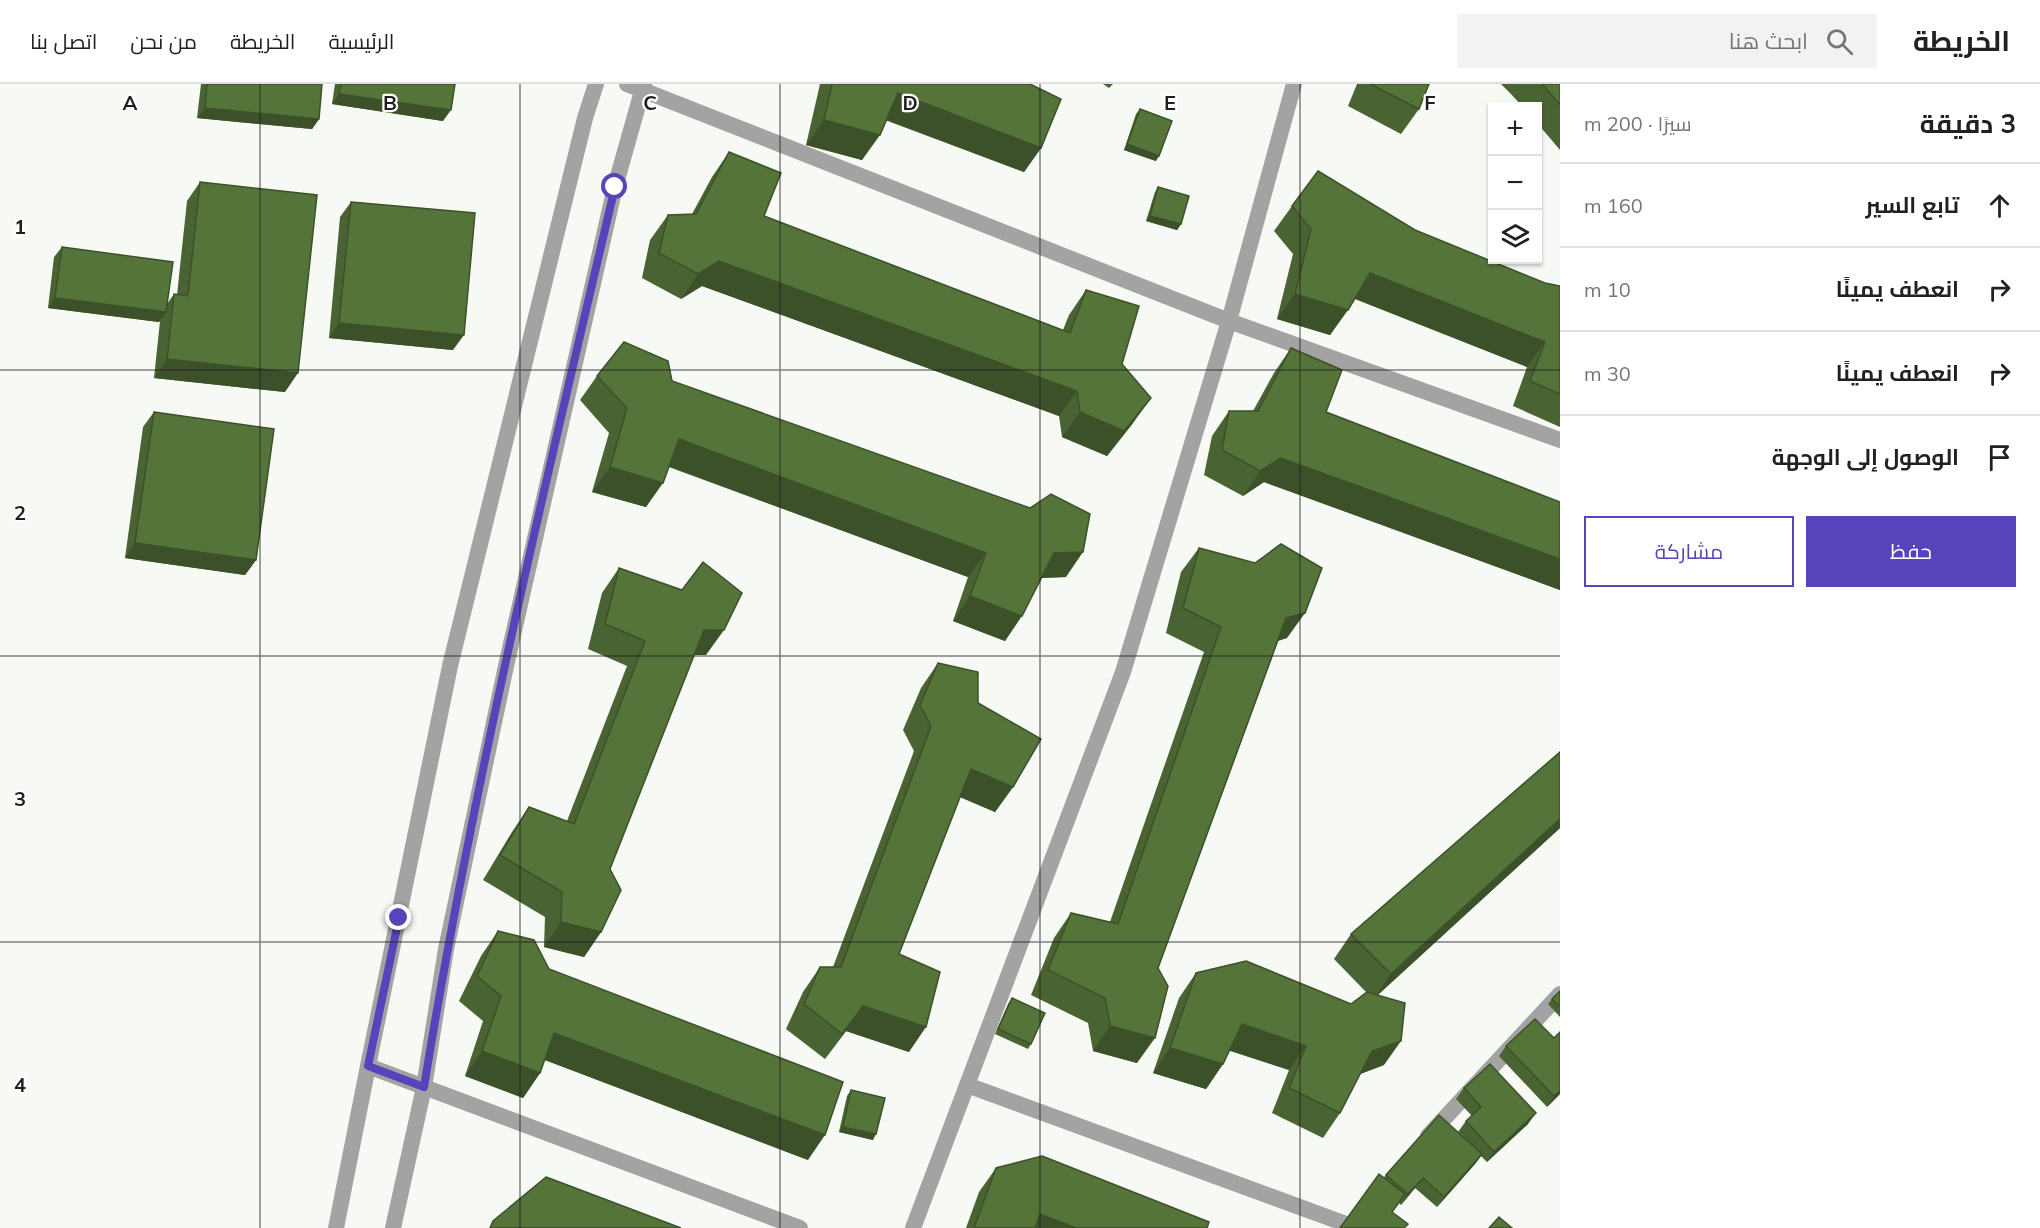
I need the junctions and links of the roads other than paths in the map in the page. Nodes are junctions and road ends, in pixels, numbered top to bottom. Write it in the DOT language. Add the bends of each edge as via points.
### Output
graph roads {
  1 [pos="596,84"];
  2 [pos="1294,84"];
  3 [pos="638,86"];
  4 [pos="1229,321"];
  5 [pos="1560,440"];
  6 [pos="1560,994"];
  7 [pos="368,1066"];
  8 [pos="967,1085"];
  9 [pos="424,1087"];
  10 [pos="1417,1148"];
  11 [pos="1347,1223"];
  12 [pos="336,1228"];
  13 [pos="393,1228"];
  14 [pos="800,1228"];
  15 [pos="913,1228"];
  1 -- 7 [label="street" via="450,666"];
  2 -- 4 [label="street"];
  3 -- 4 [label="street"];
  3 -- 9 [label="street" via="516,620 446,949"];
  4 -- 5 [label="street"];
  4 -- 8 [label="street" via="1123,672"];
  6 -- 10 [label="street"];
  7 -- 9 [label="street"];
  7 -- 12 [label="street"];
  8 -- 11 [label="street"];
  8 -- 15 [label="street"];
  9 -- 13 [label="street"];
  9 -- 14 [label="street"];
}
